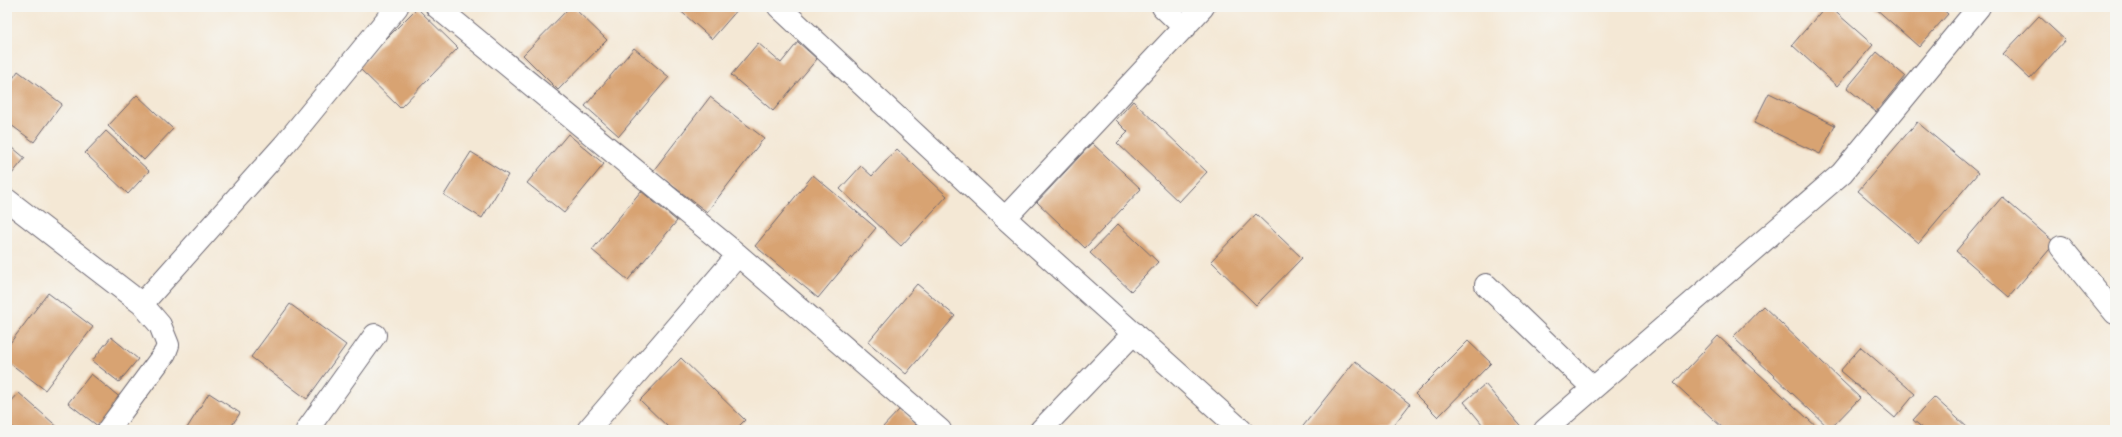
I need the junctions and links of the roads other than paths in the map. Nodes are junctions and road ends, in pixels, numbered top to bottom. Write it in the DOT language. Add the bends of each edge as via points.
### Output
graph roads {
  1 [pos="397,7"];
  2 [pos="437,7"];
  3 [pos="779,7"];
  4 [pos="1163,7"];
  5 [pos="1203,7"];
  6 [pos="1979,7"];
  7 [pos="1185,28"];
  8 [pos="7,200"];
  9 [pos="1005,218"];
  10 [pos="2062,247"];
  11 [pos="738,255"];
  12 [pos="1486,285"];
  13 [pos="142,304"];
  14 [pos="2115,313"];
  15 [pos="1134,333"];
  16 [pos="374,335"];
  17 [pos="1593,388"];
  18 [pos="108,430"];
  19 [pos="307,430"];
  20 [pos="588,430"];
  21 [pos="940,430"];
  22 [pos="1041,430"];
  23 [pos="1241,430"];
  24 [pos="1545,430"];
  1 -- 13 [label="street" via="285,144"];
  2 -- 11 [label="street"];
  3 -- 9 [label="street"];
  4 -- 7 [label="street"];
  5 -- 7 [label="street"];
  6 -- 17 [label="street" via="1842,173"];
  7 -- 9 [label="street"];
  8 -- 13 [label="street"];
  9 -- 15 [label="street"];
  10 -- 14 [label="street"];
  11 -- 20 [label="street"];
  11 -- 21 [label="street"];
  12 -- 17 [label="street"];
  13 -- 18 [label="street" via="160,325 168,345 165,353"];
  15 -- 22 [label="street"];
  15 -- 23 [label="street"];
  16 -- 19 [label="street"];
  17 -- 24 [label="street"];
}
